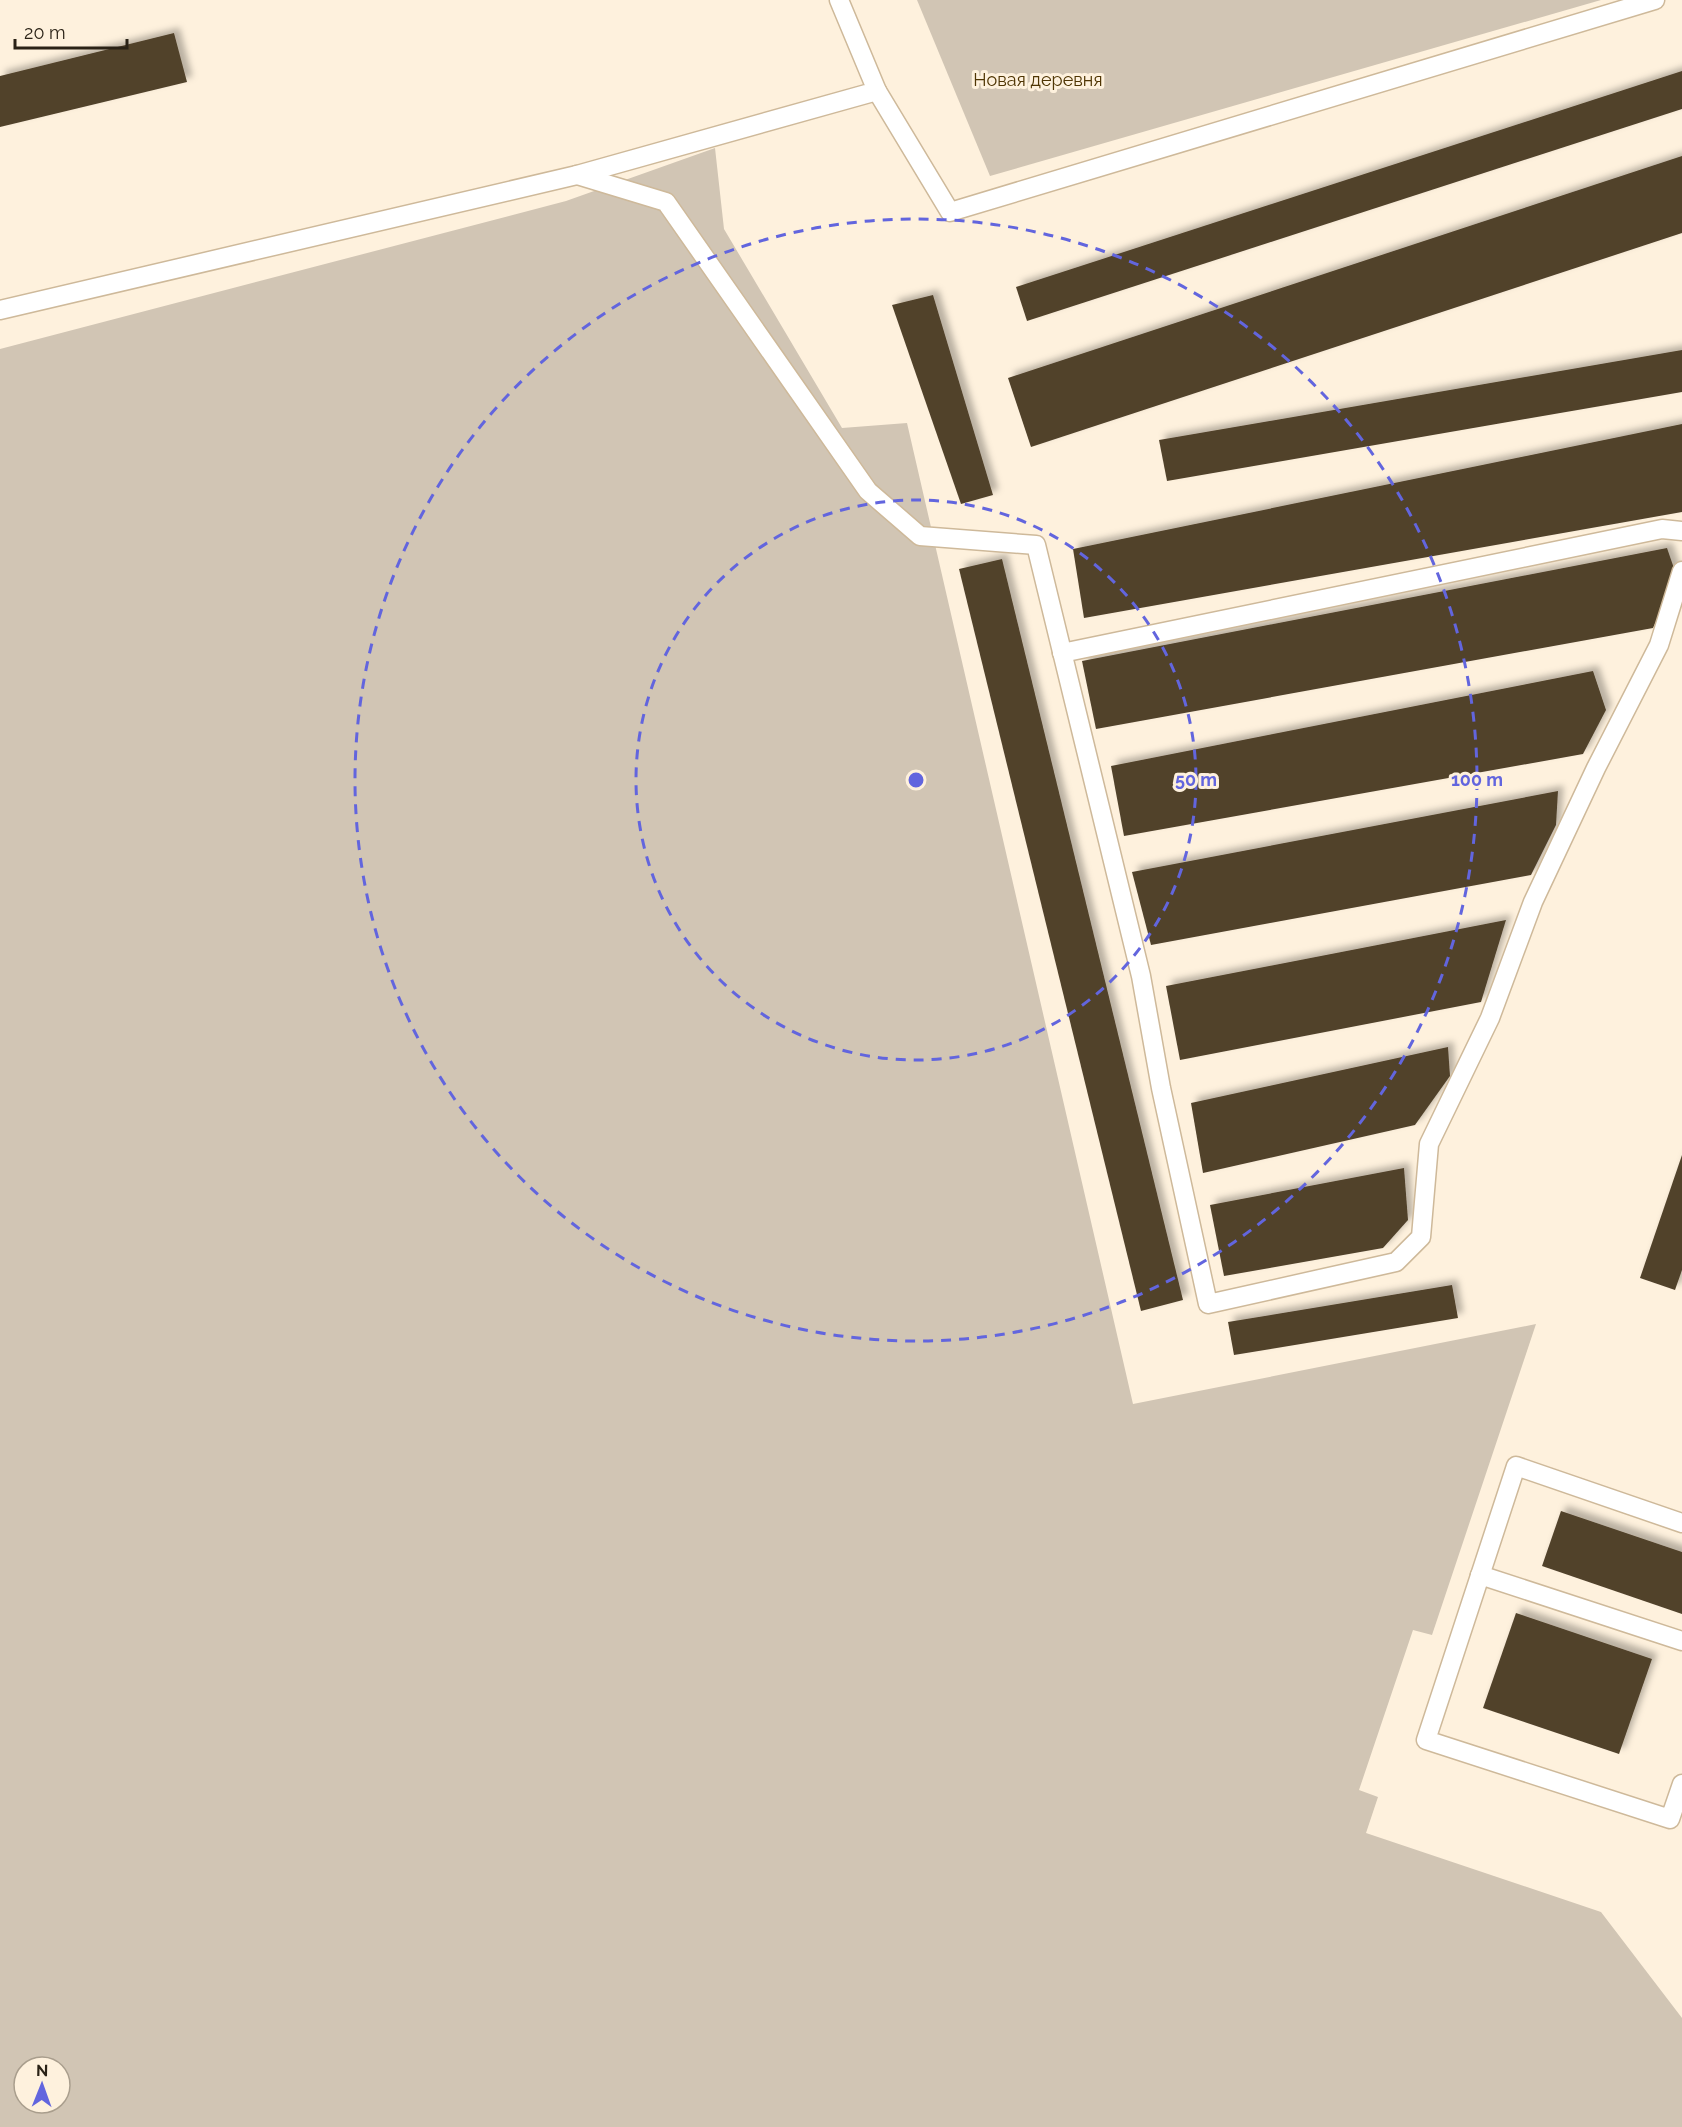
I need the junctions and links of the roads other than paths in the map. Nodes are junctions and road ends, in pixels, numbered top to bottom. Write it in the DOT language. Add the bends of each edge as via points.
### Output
graph roads {
  1 [pos="839,0"];
  2 [pos="1655,0"];
  3 [pos="877,91"];
  4 [pos="577,175"];
  5 [pos="0,310"];
  6 [pos="1682,531"];
  7 [pos="1682,571"];
  8 [pos="1062,653"];
  9 [pos="1682,1523"];
  10 [pos="1480,1575"];
  11 [pos="1682,1641"];
  12 [pos="1682,1784"];
  1 -- 3 [label="lane"];
  2 -- 3 [label="lane" via="950,212"];
  3 -- 4 [label="lane"];
  4 -- 5 [label="lane"];
  4 -- 8 [label="lane" via="666,202 868,491 920,536 1036,545"];
  6 -- 8 [label="lane" via="1662,529"];
  7 -- 8 [label="lane" via="1659,645 1533,902 1490,1017 1429,1144 1421,1237 1396,1262 1208,1304 1141,976"];
  9 -- 10 [label="lane" via="1516,1466"];
  10 -- 11 [label="lane"];
  10 -- 12 [label="lane" via="1426,1740 1670,1819"];
}
